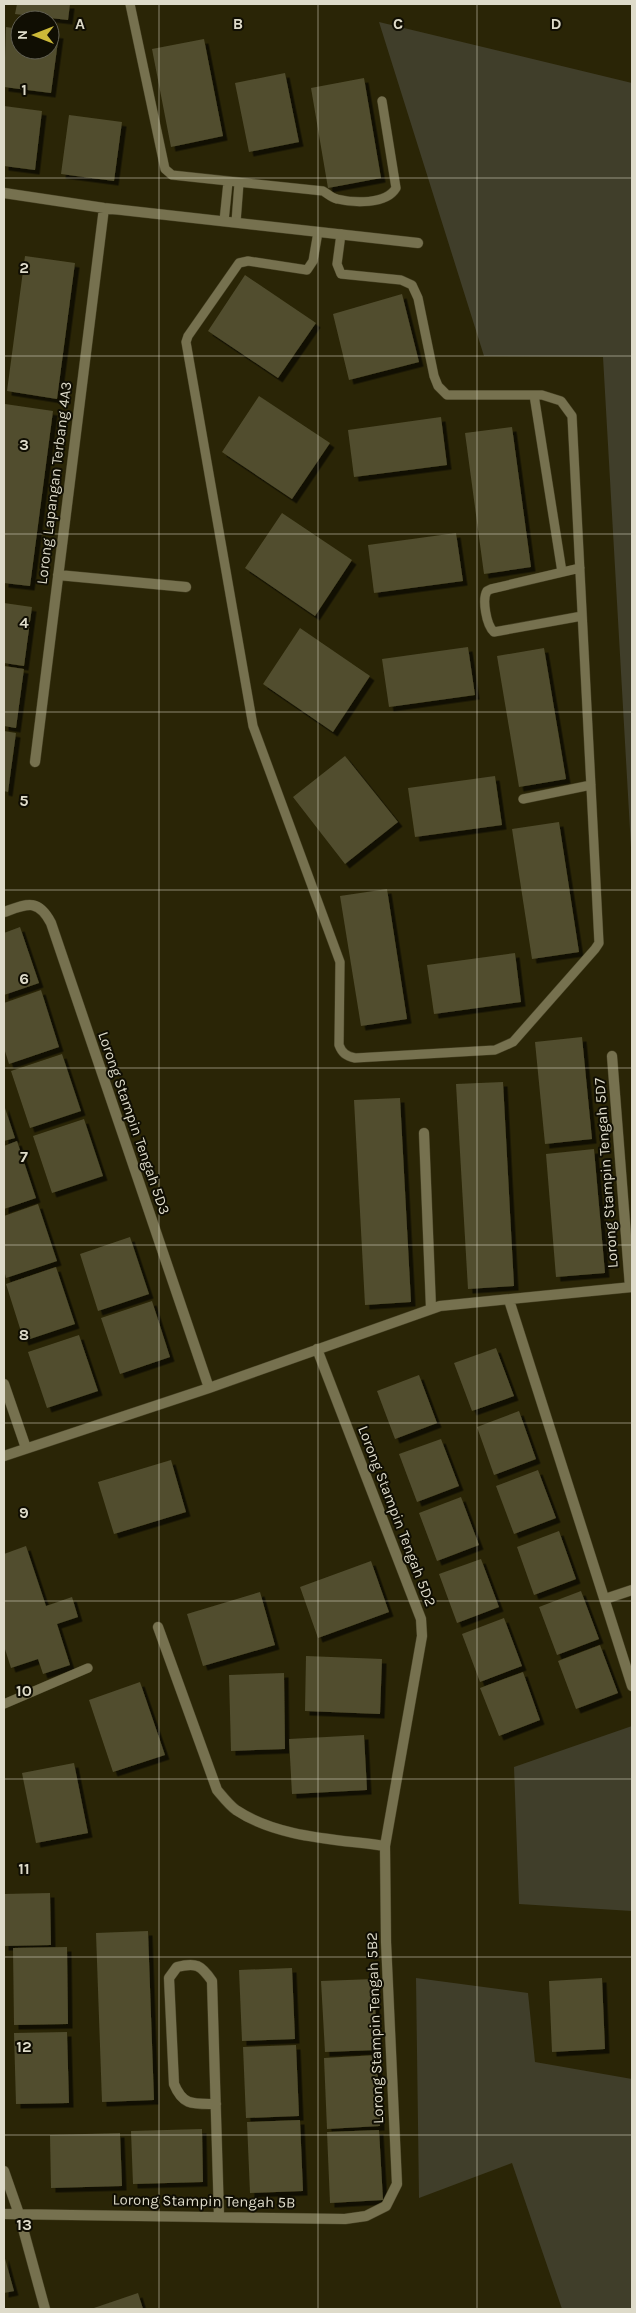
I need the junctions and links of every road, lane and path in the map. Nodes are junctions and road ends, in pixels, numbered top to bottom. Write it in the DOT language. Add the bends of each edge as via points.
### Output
graph roads {
  1 [pos="130,4"];
  2 [pos="382,101"];
  3 [pos="228,182"];
  4 [pos="239,183"];
  5 [pos="4,193"];
  6 [pos="104,208"];
  7 [pos="224,221"];
  8 [pos="236,222"];
  9 [pos="318,232"];
  10 [pos="341,234"];
  11 [pos="418,243"];
  12 [pos="534,395"];
  13 [pos="580,568"];
  14 [pos="562,572"];
  15 [pos="58,575"];
  16 [pos="186,587"];
  17 [pos="582,616"];
  18 [pos="34,762"];
  19 [pos="591,785"];
  20 [pos="523,799"];
  21 [pos="4,912"];
  22 [pos="612,1056"];
  23 [pos="424,1133"];
  24 [pos="631,1287"];
  25 [pos="509,1300"];
  26 [pos="431,1308"];
  27 [pos="317,1349"];
  28 [pos="4,1384"];
  29 [pos="209,1388"];
  30 [pos="26,1448"];
  31 [pos="4,1456"];
  32 [pos="632,1590"];
  33 [pos="604,1598"];
  34 [pos="158,1628"];
  35 [pos="88,1668"];
  36 [pos="632,1686"];
  37 [pos="4,1704"];
  38 [pos="384,1846"];
  39 [pos="216,2104"];
  40 [pos="4,2171"];
  41 [pos="386,2206"];
  42 [pos="4,2214"];
  43 [pos="18,2214"];
  44 [pos="219,2216"];
  45 [pos="45,2309"];
  1 -- 3 [label="lane" via="167,172"];
  2 -- 4 [label="lane" via="396,185 392,194 380,200 356,202 335,199 323,191"];
  3 -- 4 [label="lane"];
  3 -- 7 [label="lane"];
  4 -- 8 [label="lane"];
  5 -- 6 [label="street"];
  6 -- 7 [label="street"];
  6 -- 15 [label="street, Lorong Lapangan Terbang 4A3"];
  7 -- 8 [label="street"];
  8 -- 9 [label="street"];
  9 -- 10 [label="street"];
  9 -- 19 [label="lane" via="314,261 307,270 248,260 238,263 188,336 186,346 253,726 340,962 339,1045 344,1054 355,1058 495,1050 513,1042 599,943"];
  10 -- 11 [label="street"];
  10 -- 12 [label="lane" via="336,264 341,274 401,280 412,285 418,298 434,376 442,391 454,396"];
  12 -- 13 [label="lane" via="561,401 572,416"];
  12 -- 14 [label="lane"];
  13 -- 14 [label="lane"];
  13 -- 17 [label="lane"];
  14 -- 17 [label="lane" via="487,591 485,598 491,630 498,632"];
  15 -- 16 [label="street"];
  15 -- 18 [label="street, Lorong Lapangan Terbang 4A3"];
  17 -- 19 [label="lane"];
  19 -- 20 [label="lane"];
  21 -- 29 [label="street, Lorong Stampin Tengah 5D3" via="37,905 51,923"];
  22 -- 24 [label="street, Lorong Stampin Tengah 5D7"];
  23 -- 26 [label="street"];
  24 -- 25 [label="street"];
  25 -- 26 [label="street"];
  25 -- 33 [label="street"];
  26 -- 27 [label="street"];
  27 -- 29 [label="street"];
  27 -- 38 [label="street, Lorong Stampin Tengah 5D2" via="421,1619 422,1636"];
  28 -- 30 [label="street"];
  29 -- 30 [label="street"];
  30 -- 31 [label="street"];
  32 -- 33 [label="street"];
  33 -- 36 [label="street"];
  34 -- 38 [label="street" via="217,1790 235,1810 270,1827"];
  35 -- 37 [label="lane"];
  38 -- 41 [label="street, Lorong Stampin Tengah 5B2" via="397,2184"];
  39 -- 39 [label="street" via="212,1981 203,1968 190,1963 177,1967 169,1978 174,2084 180,2098 190,2103"];
  39 -- 44 [label="street"];
  40 -- 43 [label="street"];
  41 -- 44 [label="street, Lorong Stampin Tengah 5B" via="366,2216 345,2219"];
  42 -- 43 [label="street, Lorong Stampin Tengah 5B"];
  43 -- 44 [label="street, Lorong Stampin Tengah 5B"];
  43 -- 45 [label="street"];
}
